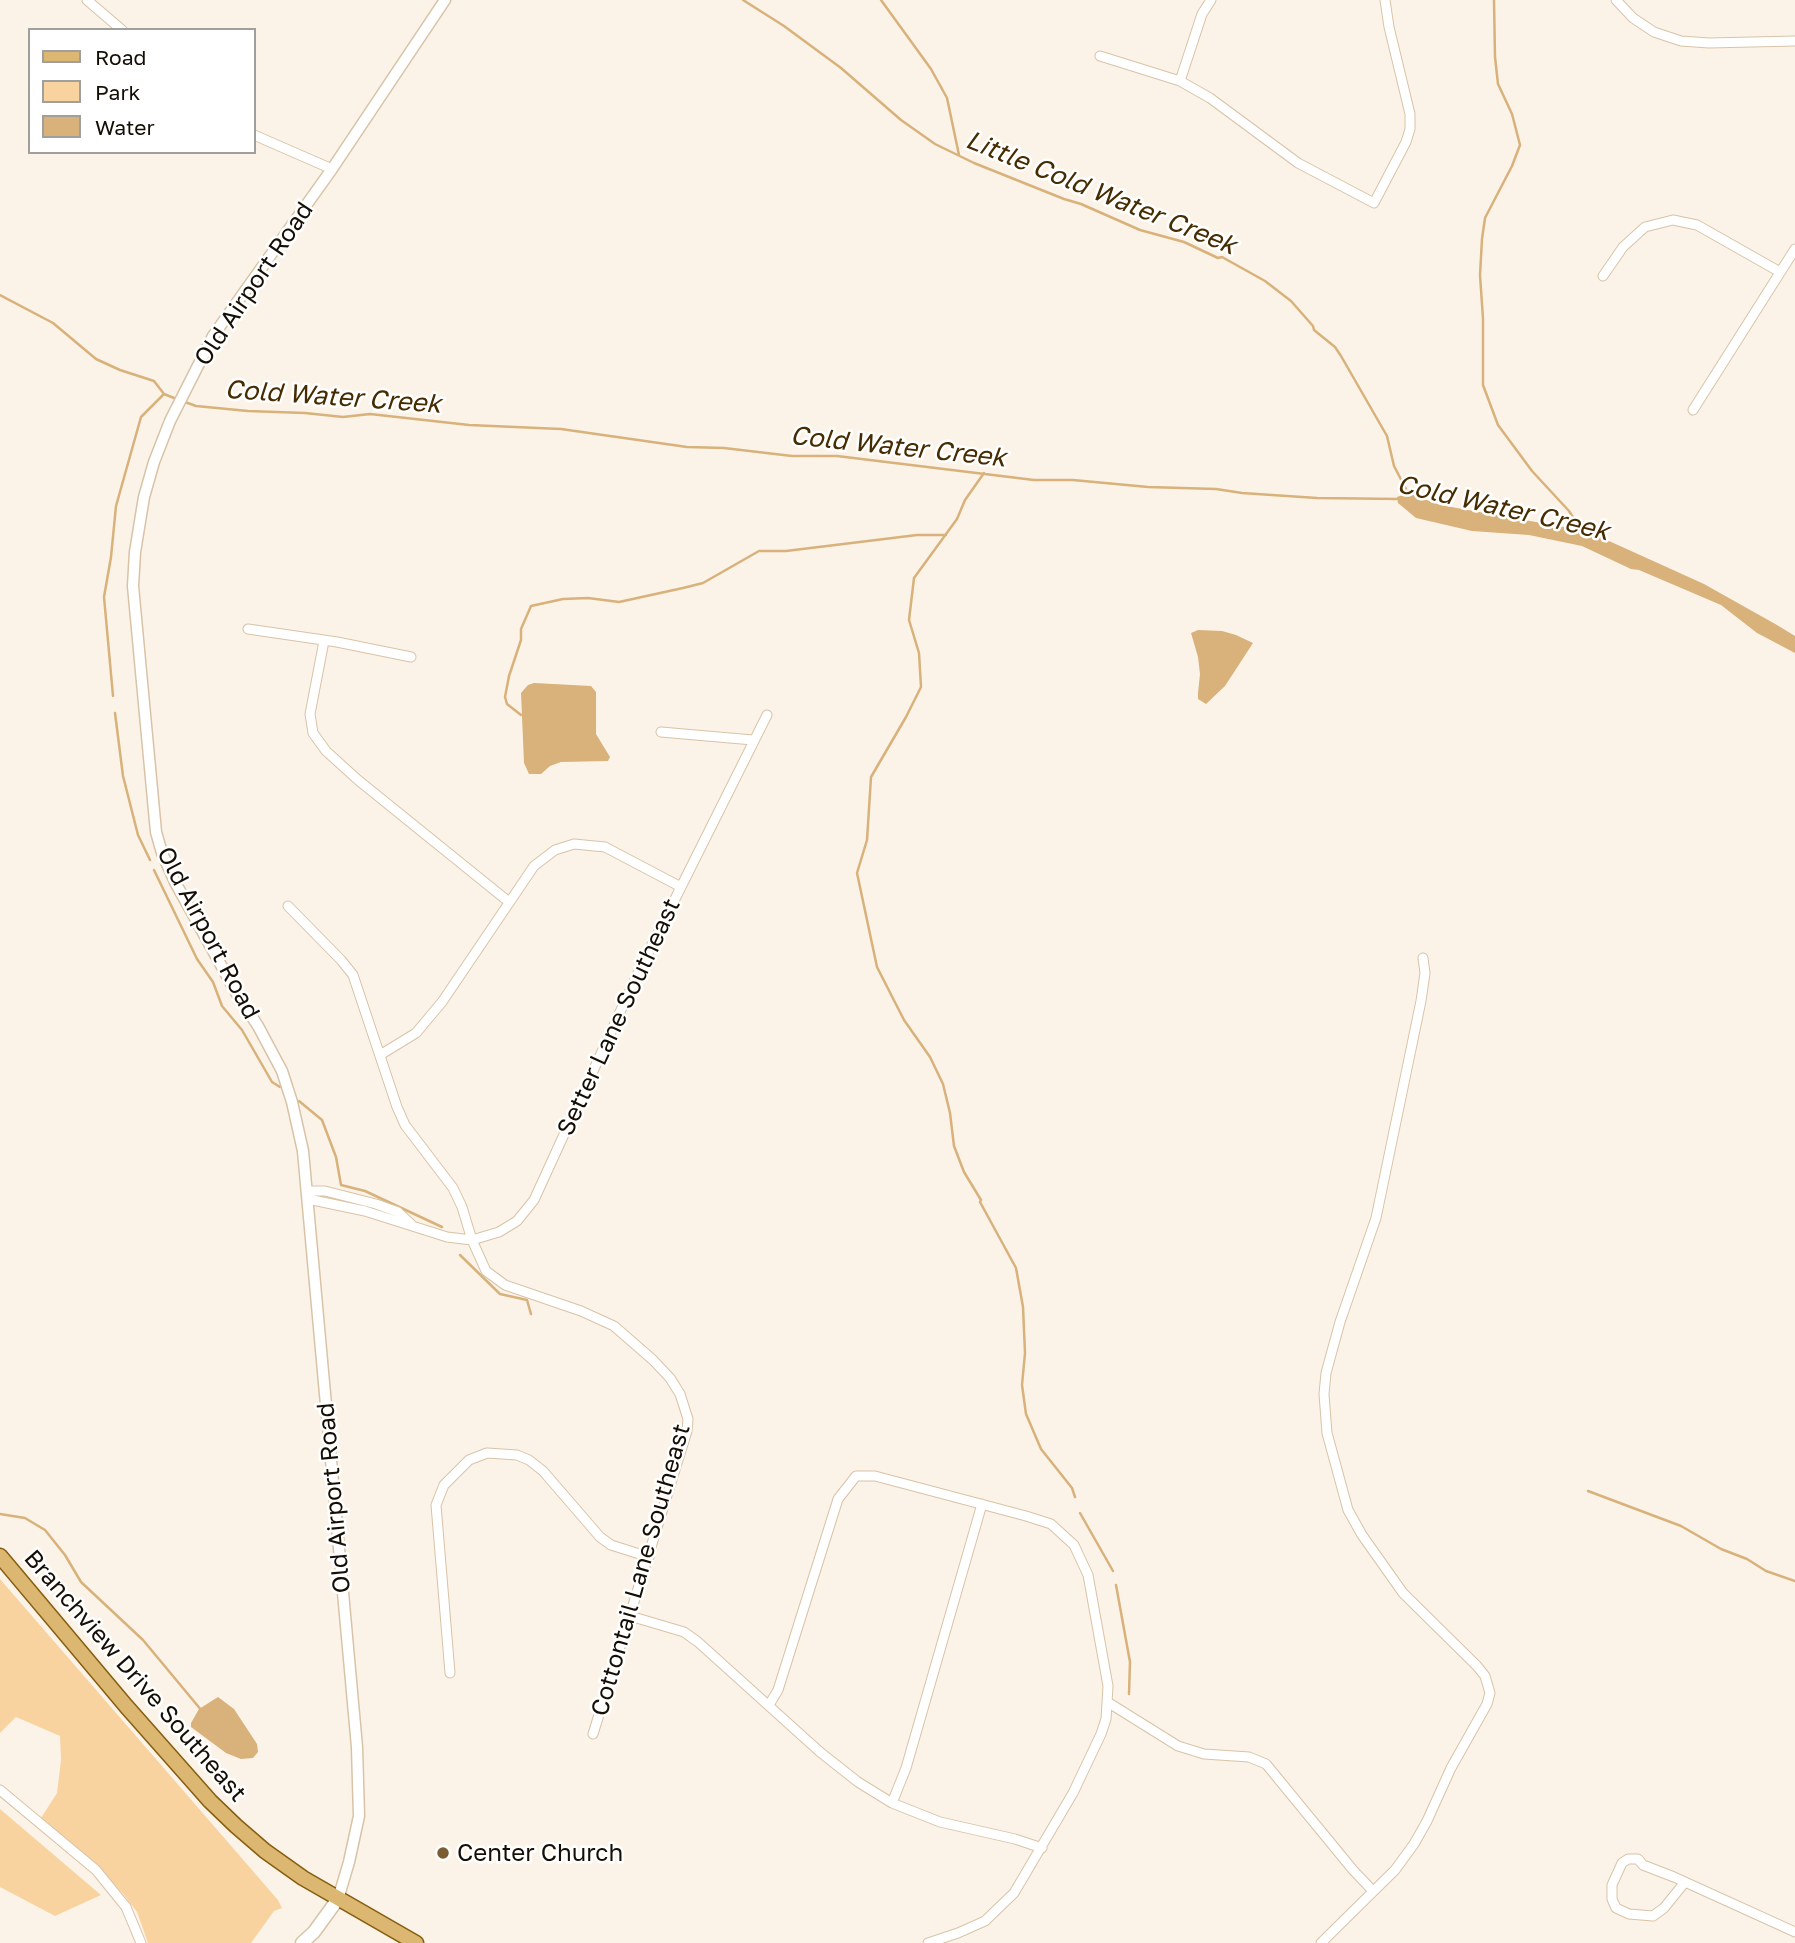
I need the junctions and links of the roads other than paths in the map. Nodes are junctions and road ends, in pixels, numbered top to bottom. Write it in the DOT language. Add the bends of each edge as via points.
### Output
graph roads {
  1 [pos="87,0"];
  2 [pos="445,0"];
  3 [pos="1211,0"];
  4 [pos="1385,0"];
  5 [pos="1616,0"];
  6 [pos="120,28"];
  7 [pos="1795,40"];
  8 [pos="1100,56"];
  9 [pos="1180,81"];
  10 [pos="256,136"];
  11 [pos="332,169"];
  12 [pos="1795,250"];
  13 [pos="1780,272"];
  14 [pos="1603,275"];
  15 [pos="1693,410"];
  16 [pos="248,629"];
  17 [pos="324,640"];
  18 [pos="411,657"];
  19 [pos="767,715"];
  20 [pos="661,732"];
  21 [pos="753,740"];
  22 [pos="681,887"];
  23 [pos="509,902"];
  24 [pos="288,906"];
  25 [pos="1423,958"];
  26 [pos="380,1055"];
  27 [pos="307,1195"];
  28 [pos="472,1240"];
  29 [pos="982,1504"];
  30 [pos="0,1556"];
  31 [pos="649,1557"];
  32 [pos="630,1616"];
  33 [pos="450,1673"];
  34 [pos="1109,1703"];
  35 [pos="769,1705"];
  36 [pos="593,1734"];
  37 [pos="0,1790"];
  38 [pos="892,1803"];
  39 [pos="1042,1848"];
  40 [pos="1685,1882"];
  41 [pos="1373,1891"];
  42 [pos="338,1899"];
  43 [pos="1795,1932"];
  44 [pos="141,1943"];
  45 [pos="302,1943"];
  46 [pos="416,1943"];
  47 [pos="928,1943"];
  48 [pos="1321,1943"];
  1 -- 6 [label="street"];
  2 -- 11 [label="street, Old Airport Road"];
  3 -- 9 [label="street"];
  4 -- 9 [label="street" via="1410,129 1374,203 1298,163"];
  5 -- 7 [label="street" via="1654,32 1681,41"];
  8 -- 9 [label="street"];
  10 -- 11 [label="street"];
  11 -- 27 [label="street, Old Airport Road" via="220,326 185,389 144,497 134,574 156,832 175,882 282,1071 303,1151"];
  12 -- 13 [label="street"];
  13 -- 14 [label="street" via="1697,225 1673,220 1645,227"];
  13 -- 15 [label="street"];
  16 -- 17 [label="street"];
  17 -- 18 [label="street"];
  17 -- 23 [label="street" via="310,714 313,733 358,780"];
  19 -- 21 [label="street, Setter Lane Southeast"];
  20 -- 21 [label="street"];
  21 -- 22 [label="street, Setter Lane Southeast"];
  22 -- 23 [label="street" via="605,847 574,844 544,856"];
  22 -- 28 [label="street, Setter Lane Southeast" via="534,1200 517,1221"];
  23 -- 26 [label="street" via="416,1033"];
  24 -- 26 [label="street, Cottontail Lane Southeast" via="353,975"];
  25 -- 41 [label="street" via="1422,1001 1376,1217 1326,1373 1326,1432 1348,1510 1362,1535 1403,1593 1477,1666 1490,1693 1427,1821 1395,1870"];
  26 -- 28 [label="street, Cottontail Lane Southeast" via="405,1125 453,1188"];
  27 -- 28 [label="street, Setter Lane Southeast" via="325,1191 376,1204 398,1212 415,1227"];
  27 -- 42 [label="street, Old Airport Road" via="358,1747 359,1816"];
  28 -- 31 [label="street, Cottontail Lane Southeast" via="494,1278 604,1320 653,1360 680,1394 687,1431"];
  29 -- 34 [label="street" via="1051,1524 1074,1545 1088,1575"];
  29 -- 35 [label="street" via="875,1476 856,1476 838,1499 778,1690"];
  29 -- 38 [label="street"];
  30 -- 42 [label="main road, Branchview Drive Southeast" via="210,1801 265,1851"];
  31 -- 32 [label="street, Cottontail Lane Southeast"];
  31 -- 33 [label="street" via="600,1537 529,1460 487,1453 469,1460 444,1485 436,1505"];
  32 -- 35 [label="street" via="684,1632"];
  32 -- 36 [label="street, Cottontail Lane Southeast"];
  34 -- 39 [label="street" via="1101,1734"];
  34 -- 41 [label="street" via="1178,1746 1204,1754 1249,1757 1266,1765"];
  35 -- 38 [label="street" via="820,1752"];
  37 -- 44 [label="street" via="103,1878 126,1907"];
  38 -- 39 [label="street" via="940,1822"];
  39 -- 47 [label="street" via="1014,1893 985,1921"];
  40 -- 40 [label="street" via="1638,1859 1628,1859 1616,1872 1612,1899 1616,1908 1629,1914 1653,1916"];
  40 -- 43 [label="street"];
  41 -- 48 [label="street"];
  42 -- 45 [label="main road"];
  42 -- 46 [label="main road, Branchview Drive Southeast"];
}
